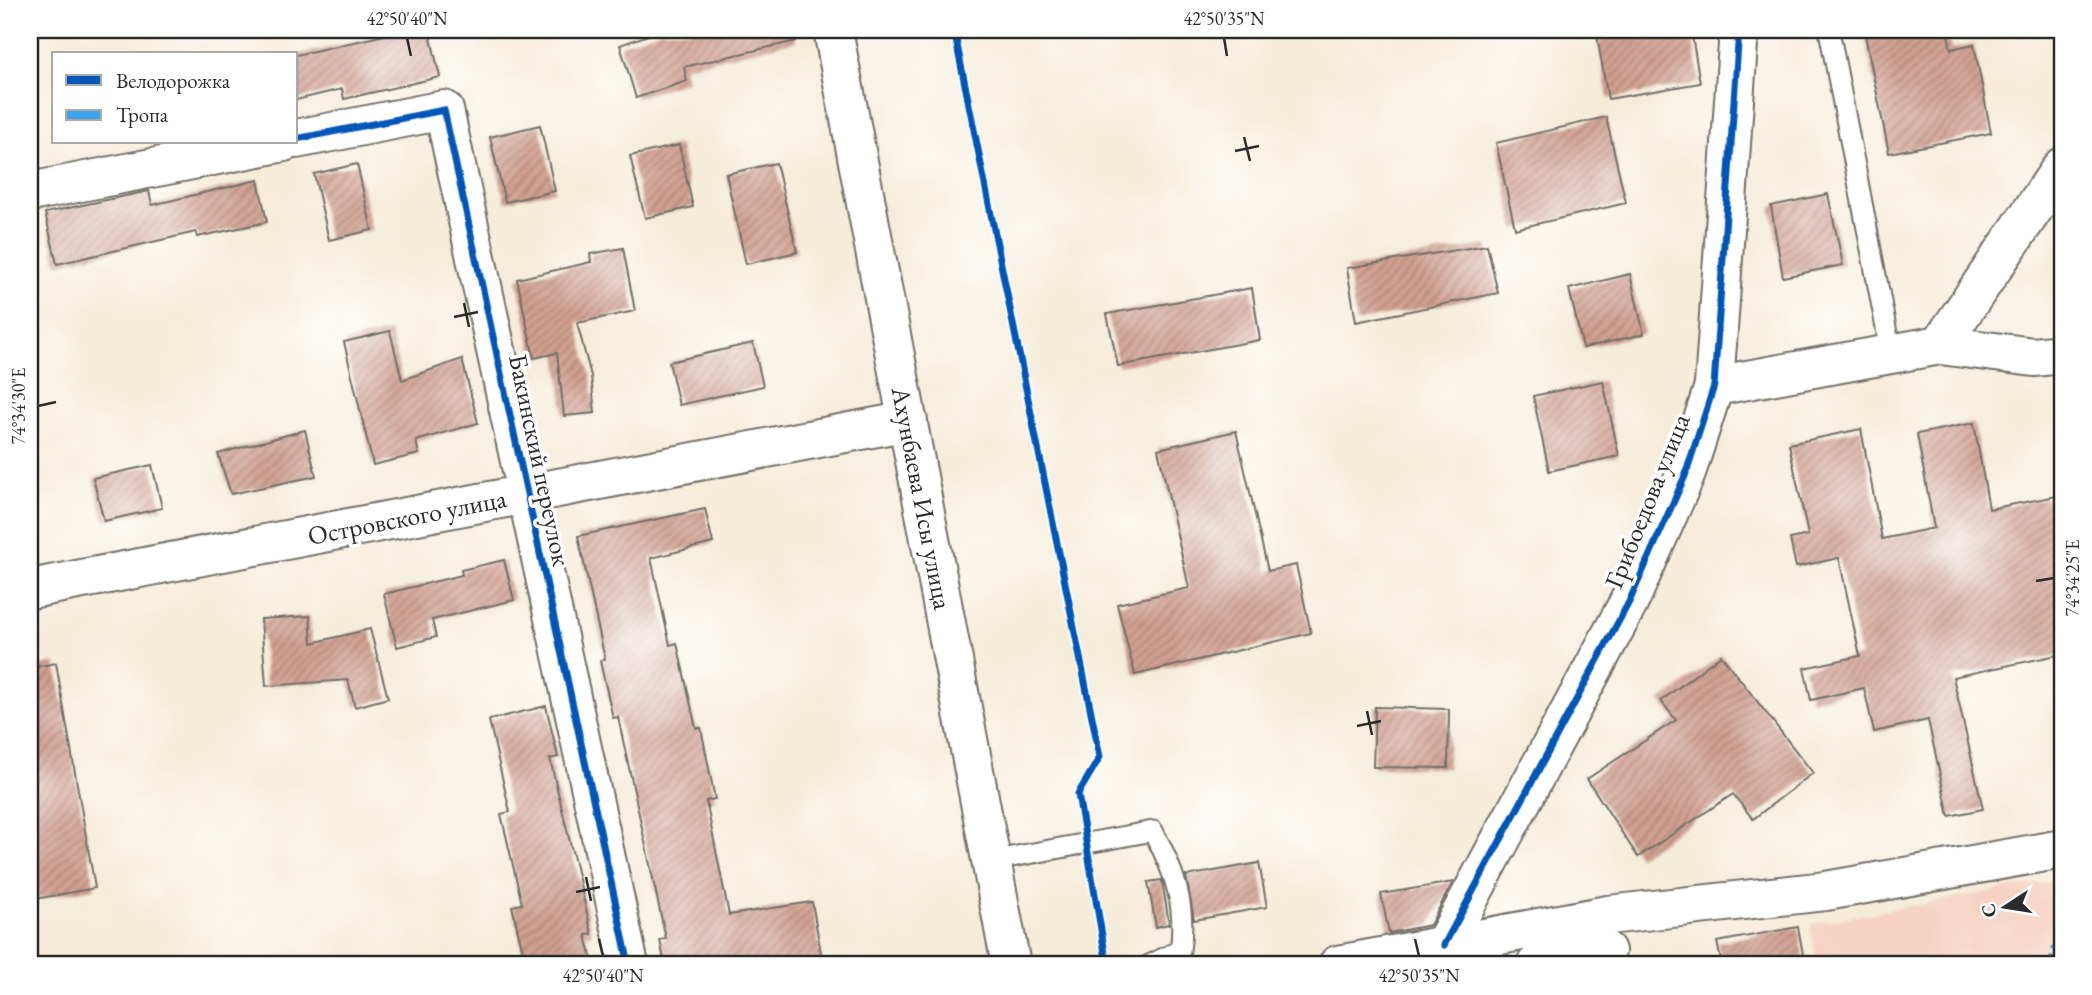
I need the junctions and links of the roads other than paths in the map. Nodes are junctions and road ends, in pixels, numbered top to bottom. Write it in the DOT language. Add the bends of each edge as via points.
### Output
graph roads {
  1 [pos="833,30"];
  2 [pos="1739,30"];
  3 [pos="1829,30"];
  4 [pos="298,139"];
  5 [pos="274,144"];
  6 [pos="2062,167"];
  7 [pos="30,192"];
  8 [pos="1940,345"];
  9 [pos="1891,354"];
  10 [pos="2062,354"];
  11 [pos="1714,386"];
  12 [pos="908,421"];
  13 [pos="526,495"];
  14 [pos="30,589"];
  15 [pos="2062,849"];
  16 [pos="990,861"];
  17 [pos="1444,945"];
  18 [pos="1606,951"];
  19 [pos="1006,964"];
  20 [pos="629,965"];
  21 [pos="1149,965"];
  22 [pos="1338,965"];
  23 [pos="1536,965"];
  1 -- 12 [label="street, Ахунбаева Исы улица"];
  2 -- 11 [label="street, Грибоедова улица"];
  3 -- 9 [label="lane"];
  4 -- 13 [label="street, Бакинский переулок" via="444,110"];
  5 -- 7 [label="street"];
  6 -- 8 [label="street"];
  8 -- 9 [label="street"];
  8 -- 10 [label="street" via="2034,357"];
  9 -- 11 [label="street"];
  11 -- 17 [label="street, Грибоедова улица" via="1685,476 1629,602"];
  12 -- 13 [label="street, Островского улица"];
  12 -- 16 [label="street, Ахунбаева Исы улица"];
  13 -- 14 [label="street, Островского улица"];
  13 -- 20 [label="street, Бакинский переулок"];
  15 -- 17 [label="street" via="1826,891 1608,915"];
  16 -- 19 [label="street, Ахунбаева Исы улица"];
  16 -- 21 [label="lane" via="1153,831 1173,868 1184,923 1180,950"];
  17 -- 22 [label="street"];
  18 -- 23 [label="street"];
}
